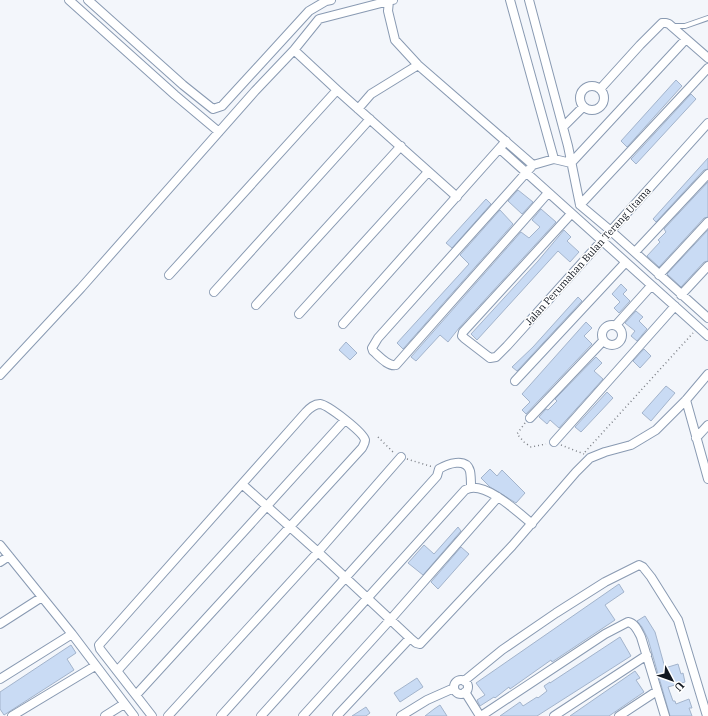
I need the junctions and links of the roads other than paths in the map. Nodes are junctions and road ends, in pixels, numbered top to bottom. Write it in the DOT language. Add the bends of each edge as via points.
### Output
graph roads {
  1 [pos="69,0"];
  2 [pos="88,0"];
  3 [pos="331,0"];
  4 [pos="510,0"];
  5 [pos="529,0"];
  6 [pos="391,1"];
  7 [pos="79,9"];
  8 [pos="309,11"];
  9 [pos="708,18"];
  10 [pos="319,19"];
  11 [pos="669,24"];
  12 [pos="686,39"];
  13 [pos="294,50"];
  14 [pos="708,58"];
  15 [pos="418,64"];
  16 [pos="708,68"];
  17 [pos="244,83"];
  18 [pos="183,85"];
  19 [pos="600,88"];
  20 [pos="337,90"];
  21 [pos="255,91"];
  22 [pos="175,95"];
  23 [pos="583,107"];
  24 [pos="358,108"];
  25 [pos="370,119"];
  26 [pos="708,123"];
  27 [pos="563,127"];
  28 [pos="219,132"];
  29 [pos="506,141"];
  30 [pos="401,146"];
  31 [pos="500,149"];
  32 [pos="554,160"];
  33 [pos="571,162"];
  34 [pos="533,165"];
  35 [pos="428,172"];
  36 [pos="526,173"];
  37 [pos="708,174"];
  38 [pos="548,194"];
  39 [pos="457,197"];
  40 [pos="580,205"];
  41 [pos="571,214"];
  42 [pos="708,222"];
  43 [pos="611,231"];
  44 [pos="601,241"];
  45 [pos="635,252"];
  46 [pos="626,263"];
  47 [pos="708,266"];
  48 [pos="169,275"];
  49 [pos="659,275"];
  50 [pos="651,286"];
  51 [pos="214,292"];
  52 [pos="681,295"];
  53 [pos="256,305"];
  54 [pos="675,306"];
  55 [pos="299,314"];
  56 [pos="707,315"];
  57 [pos="343,324"];
  58 [pos="616,325"];
  59 [pos="708,336"];
  60 [pos="603,341"];
  61 [pos="708,374"];
  62 [pos="0,376"];
  63 [pos="516,381"];
  64 [pos="686,400"];
  65 [pos="530,418"];
  66 [pos="345,420"];
  67 [pos="708,425"];
  68 [pos="696,438"];
  69 [pos="554,442"];
  70 [pos="400,457"];
  71 [pos="707,474"];
  72 [pos="242,484"];
  73 [pos="471,487"];
  74 [pos="498,498"];
  75 [pos="266,505"];
  76 [pos="532,524"];
  77 [pos="290,526"];
  78 [pos="0,545"];
  79 [pos="318,552"];
  80 [pos="9,556"];
  81 [pos="0,562"];
  82 [pos="346,579"];
  83 [pos="42,597"];
  84 [pos="368,600"];
  85 [pos="390,620"];
  86 [pos="0,624"];
  87 [pos="72,634"];
  88 [pos="410,638"];
  89 [pos="647,654"];
  90 [pos="95,666"];
  91 [pos="117,671"];
  92 [pos="0,679"];
  93 [pos="464,681"];
  94 [pos="454,688"];
  95 [pos="657,690"];
  96 [pos="465,692"];
  97 [pos="136,695"];
  98 [pos="124,704"];
  99 [pos="12,716"];
  100 [pos="105,716"];
  101 [pos="134,716"];
  102 [pos="152,716"];
  103 [pos="168,716"];
  104 [pos="221,716"];
  105 [pos="262,716"];
  106 [pos="303,716"];
  107 [pos="337,716"];
  108 [pos="401,716"];
  109 [pos="480,716"];
  110 [pos="554,716"];
  111 [pos="618,716"];
  112 [pos="665,716"];
  113 [pos="706,716"];
  1 -- 7 [label="street"];
  2 -- 7 [label="street"];
  2 -- 18 [label="street"];
  3 -- 8 [label="street"];
  4 -- 32 [label="street"];
  5 -- 27 [label="street"];
  6 -- 10 [label="street"];
  6 -- 15 [label="street" via="388,11 395,40"];
  7 -- 22 [label="street"];
  8 -- 10 [label="street"];
  8 -- 17 [label="street"];
  9 -- 11 [label="lane" via="685,26"];
  10 -- 13 [label="street"];
  11 -- 12 [label="street"];
  11 -- 19 [label="street" via="659,25"];
  12 -- 14 [label="street"];
  12 -- 33 [label="street"];
  13 -- 20 [label="street"];
  13 -- 21 [label="street"];
  15 -- 24 [label="street" via="371,94"];
  15 -- 29 [label="street"];
  16 -- 40 [label="street"];
  17 -- 18 [label="street" via="222,106 213,108"];
  17 -- 21 [label="street"];
  18 -- 22 [label="street"];
  19 -- 23 [label="street" via="590,86 581,92 580,102"];
  19 -- 23 [label="street" via="605,98 600,108 594,111"];
  20 -- 24 [label="street"];
  20 -- 48 [label="street"];
  21 -- 28 [label="street"];
  22 -- 28 [label="street"];
  23 -- 27 [label="street"];
  24 -- 25 [label="street"];
  25 -- 30 [label="street"];
  25 -- 51 [label="street"];
  26 -- 43 [label="street, Jalan Perumahan Bulan Terang Utama"];
  27 -- 33 [label="street"];
  28 -- 62 [label="street"];
  29 -- 31 [label="street"];
  29 -- 34 [label="street"];
  30 -- 35 [label="street"];
  30 -- 53 [label="street"];
  31 -- 36 [label="street"];
  31 -- 39 [label="street"];
  32 -- 33 [label="street"];
  32 -- 34 [label="street"];
  33 -- 40 [label="street"];
  34 -- 36 [label="street"];
  35 -- 39 [label="street"];
  35 -- 55 [label="street"];
  36 -- 38 [label="street"];
  36 -- 38 [label="street" via="378,338 372,348 373,351 391,365 397,364"];
  37 -- 45 [label="street"];
  38 -- 41 [label="street"];
  39 -- 57 [label="street"];
  40 -- 43 [label="street"];
  41 -- 44 [label="street"];
  41 -- 44 [label="street, Jalan Perumahan Bulan Terang Utama" via="467,327 462,336 464,338 490,358 496,357"];
  42 -- 49 [label="street"];
  43 -- 44 [label="street, Jalan Perumahan Bulan Terang Utama"];
  43 -- 45 [label="street"];
  44 -- 46 [label="street"];
  45 -- 49 [label="street"];
  46 -- 50 [label="street"];
  46 -- 63 [label="street"];
  47 -- 52 [label="street"];
  49 -- 52 [label="street"];
  50 -- 54 [label="street"];
  50 -- 58 [label="street"];
  52 -- 56 [label="street"];
  54 -- 59 [label="street"];
  54 -- 69 [label="street"];
  58 -- 60 [label="street" via="611,324 602,330"];
  58 -- 60 [label="street" via="622,333 618,343 613,345"];
  60 -- 65 [label="street"];
  61 -- 64 [label="street"];
  64 -- 68 [label="street"];
  64 -- 76 [label="street" via="656,430 643,439 590,458"];
  66 -- 72 [label="street" via="325,406 318,404 312,407"];
  66 -- 75 [label="street"];
  66 -- 77 [label="street" via="364,437 364,446"];
  67 -- 68 [label="street"];
  68 -- 71 [label="street"];
  70 -- 79 [label="street"];
  72 -- 75 [label="street"];
  72 -- 91 [label="street" via="99,645"];
  73 -- 74 [label="street" via="482,489"];
  73 -- 82 [label="street" via="470,472 463,463 447,464 439,469 437,476"];
  73 -- 84 [label="street" via="461,493"];
  74 -- 76 [label="street"];
  74 -- 85 [label="street"];
  75 -- 77 [label="street"];
  75 -- 91 [label="street"];
  76 -- 88 [label="street" via="424,641 418,644"];
  77 -- 79 [label="street"];
  77 -- 97 [label="street"];
  78 -- 80 [label="street"];
  79 -- 82 [label="street"];
  79 -- 103 [label="street"];
  80 -- 81 [label="street"];
  80 -- 83 [label="street"];
  82 -- 84 [label="street"];
  82 -- 104 [label="street"];
  83 -- 86 [label="street"];
  83 -- 87 [label="street"];
  84 -- 85 [label="street"];
  84 -- 105 [label="street"];
  85 -- 88 [label="street"];
  85 -- 106 [label="street"];
  87 -- 90 [label="street"];
  87 -- 92 [label="street"];
  88 -- 107 [label="street"];
  89 -- 95 [label="street"];
  89 -- 109 [label="street" via="635,626 630,622 624,624"];
  89 -- 110 [label="street"];
  90 -- 98 [label="street"];
  90 -- 99 [label="street"];
  91 -- 97 [label="street"];
  93 -- 94 [label="street" via="458,681"];
  93 -- 96 [label="street" via="467,686"];
  93 -- 113 [label="street" via="502,650 556,613 638,565 651,577 678,620"];
  94 -- 96 [label="street" via="458,693"];
  94 -- 108 [label="street" via="427,700"];
  95 -- 111 [label="street"];
  95 -- 112 [label="street"];
  96 -- 109 [label="street"];
  97 -- 102 [label="street"];
  98 -- 100 [label="street"];
  98 -- 101 [label="street"];
}
